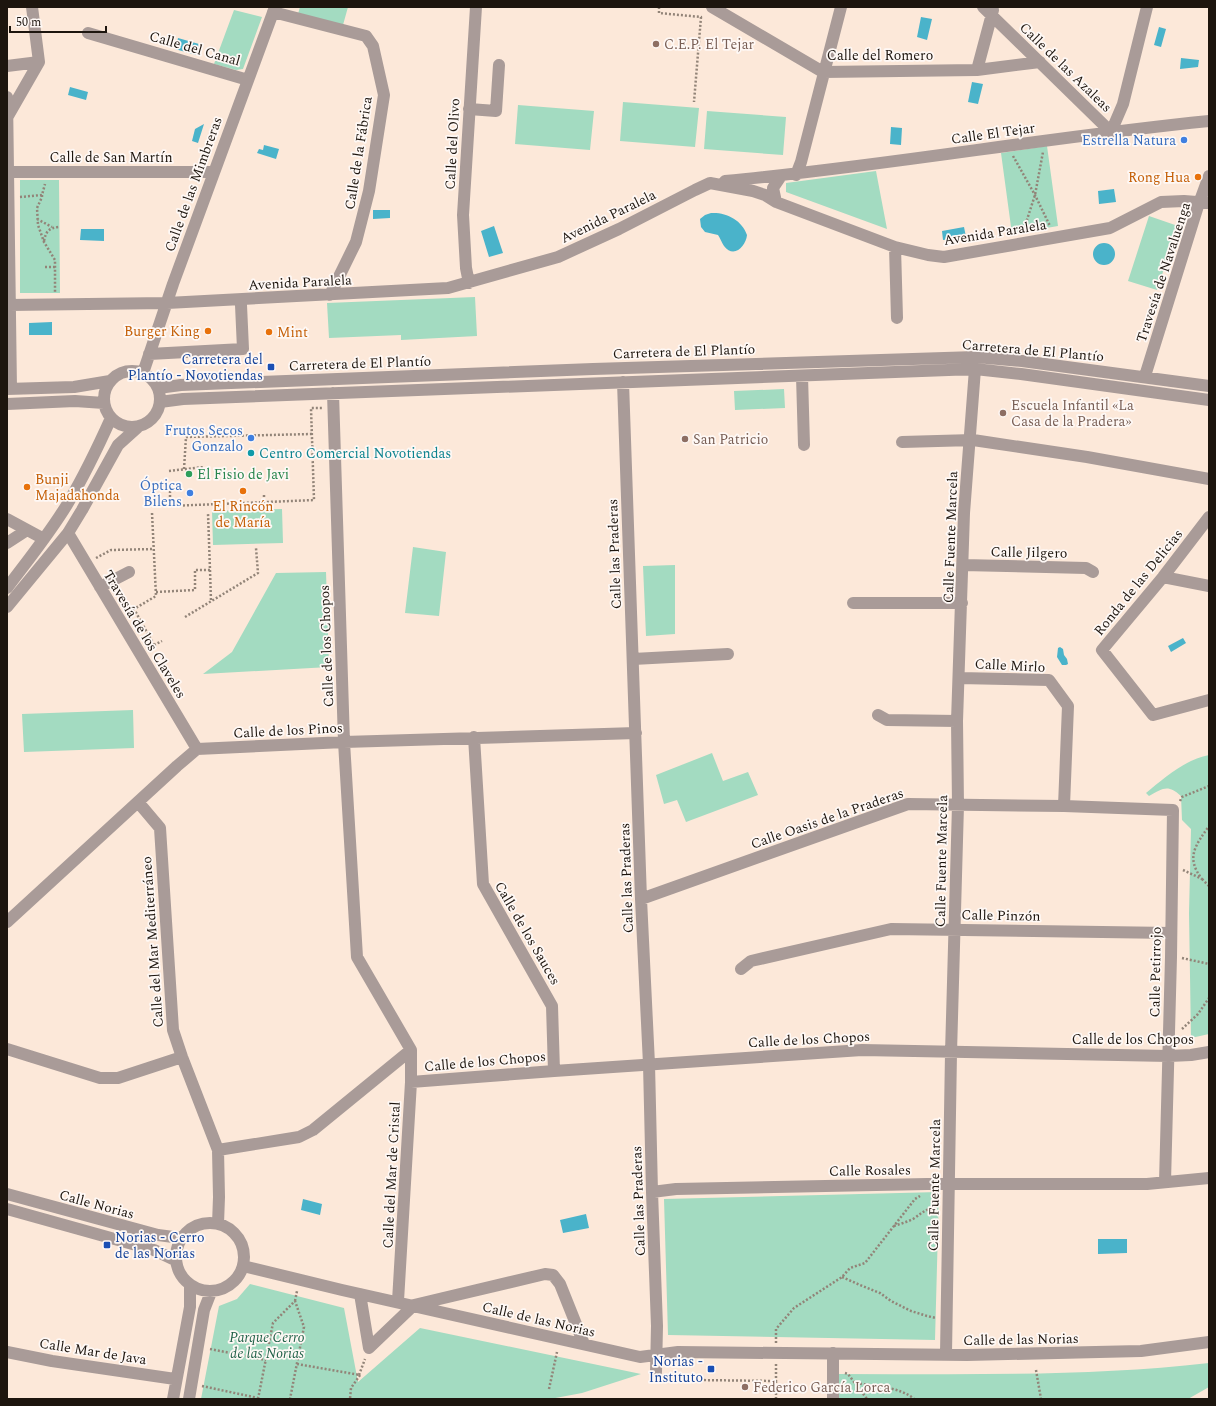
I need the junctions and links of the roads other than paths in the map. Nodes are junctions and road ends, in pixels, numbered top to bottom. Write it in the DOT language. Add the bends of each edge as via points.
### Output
graph roads {
  1 [pos="32,7"];
  2 [pos="476,7"];
  3 [pos="712,7"];
  4 [pos="840,7"];
  5 [pos="1147,7"];
  6 [pos="274,9"];
  7 [pos="989,10"];
  8 [pos="88,33"];
  9 [pos="39,62"];
  10 [pos="1040,62"];
  11 [pos="499,65"];
  12 [pos="7,66"];
  13 [pos="977,70"];
  14 [pos="823,72"];
  15 [pos="248,80"];
  16 [pos="7,97"];
  17 [pos="469,109"];
  18 [pos="8,116"];
  19 [pos="1209,121"];
  20 [pos="1111,132"];
  21 [pos="8,172"];
  22 [pos="213,172"];
  23 [pos="796,175"];
  24 [pos="781,176"];
  25 [pos="1209,176"];
  26 [pos="710,183"];
  27 [pos="776,202"];
  28 [pos="1204,203"];
  29 [pos="895,247"];
  30 [pos="469,283"];
  31 [pos="330,295"];
  32 [pos="167,303"];
  33 [pos="8,305"];
  34 [pos="241,305"];
  35 [pos="897,318"];
  36 [pos="149,354"];
  37 [pos="975,369"];
  38 [pos="142,373"];
  39 [pos="802,376"];
  40 [pos="1145,376"];
  41 [pos="110,381"];
  42 [pos="622,382"];
  43 [pos="1209,386"];
  44 [pos="158,388"];
  45 [pos="9,389"];
  46 [pos="333,393"];
  47 [pos="1209,400"];
  48 [pos="160,402"];
  49 [pos="104,403"];
  50 [pos="7,404"];
  51 [pos="111,418"];
  52 [pos="138,427"];
  53 [pos="970,440"];
  54 [pos="902,442"];
  55 [pos="804,445"];
  56 [pos="1209,479"];
  57 [pos="1209,517"];
  58 [pos="7,519"];
  59 [pos="27,530"];
  60 [pos="68,533"];
  61 [pos="44,539"];
  62 [pos="7,543"];
  63 [pos="963,565"];
  64 [pos="129,572"];
  65 [pos="1093,572"];
  66 [pos="1163,577"];
  67 [pos="1209,586"];
  68 [pos="100,587"];
  69 [pos="7,588"];
  70 [pos="853,603"];
  71 [pos="962,603"];
  72 [pos="7,607"];
  73 [pos="728,654"];
  74 [pos="633,659"];
  75 [pos="959,678"];
  76 [pos="1209,700"];
  77 [pos="878,715"];
  78 [pos="957,721"];
  79 [pos="636,733"];
  80 [pos="474,737"];
  81 [pos="344,742"];
  82 [pos="197,749"];
  83 [pos="138,802"];
  84 [pos="958,805"];
  85 [pos="1064,806"];
  86 [pos="1172,810"];
  87 [pos="641,899"];
  88 [pos="7,922"];
  89 [pos="954,929"];
  90 [pos="1171,933"];
  91 [pos="741,969"];
  92 [pos="7,1049"];
  93 [pos="411,1050"];
  94 [pos="1209,1052"];
  95 [pos="951,1053"];
  96 [pos="1169,1056"];
  97 [pos="182,1057"];
  98 [pos="649,1064"];
  99 [pos="554,1071"];
  100 [pos="411,1082"];
  101 [pos="218,1150"];
  102 [pos="1209,1178"];
  103 [pos="1165,1182"];
  104 [pos="948,1184"];
  105 [pos="652,1192"];
  106 [pos="7,1194"];
  107 [pos="7,1209"];
  108 [pos="218,1224"];
  109 [pos="181,1238"];
  110 [pos="175,1260"];
  111 [pos="243,1266"];
  112 [pos="190,1286"];
  113 [pos="211,1292"];
  114 [pos="360,1294"];
  115 [pos="398,1301"];
  116 [pos="414,1305"];
  117 [pos="1209,1342"];
  118 [pos="584,1344"];
  119 [pos="7,1352"];
  120 [pos="833,1353"];
  121 [pos="946,1354"];
  122 [pos="656,1355"];
  123 [pos="656,1372"];
  124 [pos="175,1379"];
  125 [pos="173,1399"];
  126 [pos="189,1399"];
  127 [pos="833,1399"];
  1 -- 9 [label="street"];
  2 -- 17 [label="street, Calle del Olivo"];
  3 -- 14 [label="street, Calle del Romero"];
  4 -- 14 [label="street"];
  5 -- 20 [label="street" via="1123,104"];
  6 -- 15 [label="street, Calle de las Mimbreras"];
  6 -- 31 [label="street, Calle de la Fábrica" via="366,36 373,46 384,95 369,191 356,242"];
  7 -- 10 [label="street, Calle de las Azaleas"];
  7 -- 13 [label="street"];
  8 -- 15 [label="street, Calle del Canal"];
  9 -- 12 [label="street"];
  9 -- 18 [label="street"];
  10 -- 13 [label="street, Calle del Romero"];
  10 -- 20 [label="street, Calle de las Azaleas"];
  11 -- 17 [label="street" via="496,111"];
  13 -- 14 [label="street, Calle del Romero"];
  14 -- 23 [label="street"];
  15 -- 22 [label="street, Calle de las Mimbreras"];
  16 -- 18 [label="street"];
  17 -- 30 [label="street, Calle del Olivo" via="463,215"];
  18 -- 21 [label="street"];
  19 -- 20 [label="street, Calle El Tejar"];
  20 -- 23 [label="street, Calle El Tejar"];
  21 -- 22 [label="street, Calle de San Martín"];
  21 -- 33 [label="street"];
  22 -- 32 [label="street, Calle de las Mimbreras"];
  23 -- 24 [label="street, Calle El Tejar"];
  24 -- 26 [label="street, Calle El Tejar"];
  24 -- 27 [label="street" via="773,188"];
  25 -- 28 [label="street, Travesía de Navaluenga"];
  26 -- 27 [label="street, Avenida Paralela" via="753,191"];
  26 -- 30 [label="street, Avenida Paralela" via="558,257"];
  27 -- 29 [label="street, Avenida Paralela"];
  28 -- 29 [label="street, Avenida Paralela" via="1161,202 1110,228 944,257"];
  28 -- 40 [label="street, Travesía de Navaluenga" via="1198,206"];
  29 -- 35 [label="street"];
  30 -- 31 [label="street, Avenida Paralela" via="448,288"];
  31 -- 32 [label="street, Avenida Paralela"];
  32 -- 33 [label="street, Avenida Paralela"];
  32 -- 36 [label="street, Calle de las Mimbreras"];
  33 -- 45 [label="street"];
  34 -- 36 [label="street" via="243,349"];
  36 -- 38 [label="street, Calle de las Mimbreras"];
  37 -- 39 [label="street, Carretera de El Plantío"];
  37 -- 47 [label="street, Carretera de El Plantío"];
  37 -- 53 [label="street, Calle Fuente Marcela"];
  38 -- 41 [label="street" via="125,372"];
  38 -- 44 [label="street" via="154,381"];
  39 -- 42 [label="street, Carretera de El Plantío"];
  39 -- 55 [label="street"];
  40 -- 43 [label="street, Carretera de El Plantío"];
  40 -- 44 [label="street, Carretera de El Plantío" via="976,357 601,369"];
  41 -- 45 [label="street" via="74,387"];
  41 -- 49 [label="street" via="106,387"];
  42 -- 46 [label="street, Carretera de El Plantío"];
  42 -- 74 [label="street, Calle las Praderas"];
  44 -- 48 [label="street"];
  46 -- 48 [label="street, Carretera de El Plantío"];
  46 -- 81 [label="street, Calle de los Chopos"];
  48 -- 52 [label="street" via="153,418"];
  49 -- 50 [label="street" via="75,401"];
  49 -- 51 [label="street"];
  51 -- 52 [label="street" via="123,426"];
  51 -- 61 [label="street" via="68,502"];
  52 -- 60 [label="street" via="118,445"];
  53 -- 54 [label="street"];
  53 -- 56 [label="street" via="1087,457"];
  53 -- 63 [label="street, Calle Fuente Marcela"];
  57 -- 66 [label="street, Ronda de las Delicias"];
  58 -- 59 [label="street"];
  59 -- 61 [label="street"];
  59 -- 62 [label="street"];
  60 -- 68 [label="street, Travesía de los Claveles"];
  60 -- 72 [label="street"];
  61 -- 69 [label="street"];
  63 -- 65 [label="street, Calle Jilgero" via="1086,568"];
  63 -- 71 [label="street, Calle Fuente Marcela"];
  64 -- 68 [label="street"];
  66 -- 67 [label="street"];
  66 -- 76 [label="street, Ronda de las Delicias" via="1102,650 1153,715"];
  68 -- 82 [label="street, Travesía de los Claveles"];
  70 -- 71 [label="street"];
  71 -- 75 [label="street, Calle Fuente Marcela"];
  73 -- 74 [label="street"];
  74 -- 79 [label="street, Calle las Praderas"];
  75 -- 78 [label="street, Calle Fuente Marcela"];
  75 -- 85 [label="street, Calle Mirlo" via="1049,680 1068,706"];
  77 -- 78 [label="street" via="887,720"];
  78 -- 84 [label="street, Calle Fuente Marcela"];
  79 -- 80 [label="street, Calle de los Pinos"];
  79 -- 87 [label="street, Calle las Praderas"];
  80 -- 81 [label="street, Calle de los Pinos"];
  80 -- 99 [label="street, Calle de los Sauces" via="483,884 552,1006"];
  81 -- 82 [label="street, Calle de los Pinos"];
  81 -- 93 [label="street, Calle de los Chopos" via="357,957"];
  82 -- 83 [label="street"];
  83 -- 88 [label="street"];
  83 -- 97 [label="street, Calle del Mar Mediterráneo" via="160,828 173,1030"];
  84 -- 85 [label="street, Calle Oasis de la Praderas"];
  84 -- 87 [label="street, Calle Oasis de la Praderas" via="908,804"];
  84 -- 89 [label="street, Calle Fuente Marcela"];
  85 -- 86 [label="street, Calle Oasis de la Praderas"];
  86 -- 90 [label="street, Calle Petirrojo"];
  87 -- 98 [label="street, Calle las Praderas"];
  89 -- 90 [label="street, Calle Pinzón"];
  89 -- 91 [label="street, Calle Pinzón" via="892,929 751,961"];
  89 -- 95 [label="street, Calle Fuente Marcela"];
  90 -- 96 [label="street, Calle Petirrojo"];
  92 -- 97 [label="street" via="100,1078 118,1078"];
  93 -- 100 [label="street, Calle del Mar de Cristal"];
  93 -- 101 [label="street" via="313,1130 299,1137"];
  94 -- 96 [label="street, Calle de los Chopos"];
  95 -- 96 [label="street, Calle de los Chopos"];
  95 -- 98 [label="street, Calle de los Chopos" via="862,1050"];
  95 -- 104 [label="street, Calle Fuente Marcela"];
  96 -- 103 [label="street, Calle Petirrojo"];
  97 -- 101 [label="street, Calle del Mar Mediterráneo"];
  98 -- 99 [label="street, Calle de los Chopos"];
  98 -- 105 [label="street, Calle las Praderas"];
  99 -- 100 [label="street, Calle de los Chopos"];
  100 -- 115 [label="street, Calle del Mar de Cristal"];
  101 -- 108 [label="street, Calle del Mar Mediterráneo"];
  102 -- 103 [label="street, Calle Rosales"];
  103 -- 104 [label="street, Calle Rosales"];
  104 -- 105 [label="street, Calle Rosales" via="676,1189"];
  104 -- 121 [label="street, Calle Fuente Marcela"];
  105 -- 122 [label="street, Calle las Praderas"];
  106 -- 109 [label="street, Calle Norias" via="158,1235"];
  107 -- 110 [label="street" via="154,1250"];
  108 -- 109 [label="street" via="207,1223 197,1226"];
  108 -- 111 [label="street" via="228,1228 242,1244"];
  109 -- 110 [label="street"];
  110 -- 112 [label="street" via="183,1279"];
  111 -- 113 [label="street" via="232,1284 222,1290"];
  111 -- 114 [label="street, Calle de las Norias"];
  112 -- 113 [label="street" via="200,1291"];
  112 -- 124 [label="street" via="190,1307"];
  113 -- 126 [label="street" via="204,1310"];
  114 -- 115 [label="street, Calle de las Norias"];
  114 -- 116 [label="street" via="369,1348"];
  115 -- 116 [label="street, Calle de las Norias"];
  116 -- 118 [label="street, Calle de las Norias"];
  116 -- 118 [label="street" via="545,1274 553,1275 560,1284"];
  117 -- 121 [label="street, Calle de las Norias" via="1141,1351"];
  118 -- 122 [label="street, Calle de las Norias" via="640,1357"];
  119 -- 124 [label="street, Calle Mar de Java"];
  120 -- 121 [label="street, Calle de las Norias"];
  120 -- 122 [label="street, Calle de las Norias" via="678,1352"];
  120 -- 127 [label="street"];
  122 -- 123 [label="street, Calle las Praderas"];
  124 -- 125 [label="street"];
}
